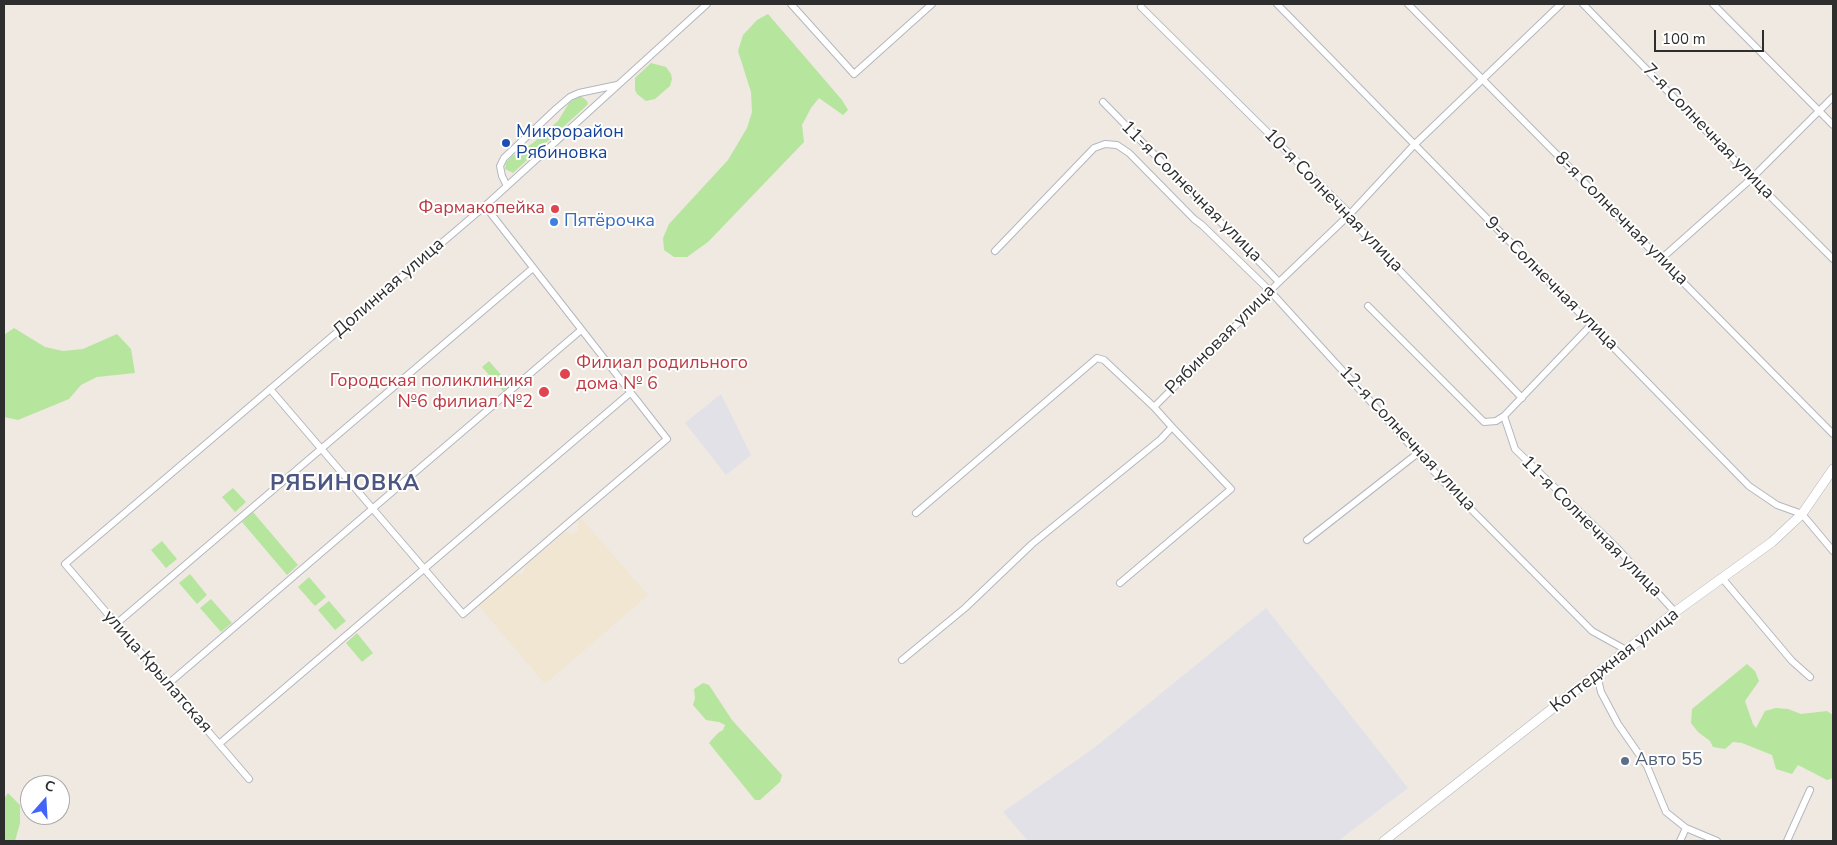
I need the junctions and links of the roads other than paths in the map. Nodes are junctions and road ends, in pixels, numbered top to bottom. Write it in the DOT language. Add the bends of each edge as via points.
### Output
graph roads {
  1 [pos="707,4"];
  2 [pos="792,4"];
  3 [pos="932,4"];
  4 [pos="1277,4"];
  5 [pos="1408,4"];
  6 [pos="1561,4"];
  7 [pos="1583,4"];
  8 [pos="1713,4"];
  9 [pos="1141,7"];
  10 [pos="1483,79"];
  11 [pos="619,85"];
  12 [pos="1833,97"];
  13 [pos="1103,102"];
  14 [pos="1819,111"];
  15 [pos="1833,125"];
  16 [pos="1414,145"];
  17 [pos="1752,178"];
  18 [pos="507,186"];
  19 [pos="485,206"];
  20 [pos="1350,214"];
  21 [pos="996,251"];
  22 [pos="1661,259"];
  23 [pos="1833,259"];
  24 [pos="533,268"];
  25 [pos="1279,282"];
  26 [pos="1270,290"];
  27 [pos="1368,306"];
  28 [pos="1591,325"];
  29 [pos="581,330"];
  30 [pos="270,389"];
  31 [pos="630,393"];
  32 [pos="1522,398"];
  33 [pos="1154,407"];
  34 [pos="1504,416"];
  35 [pos="1172,427"];
  36 [pos="1833,434"];
  37 [pos="321,449"];
  38 [pos="1418,453"];
  39 [pos="1833,469"];
  40 [pos="372,508"];
  41 [pos="916,513"];
  42 [pos="1802,514"];
  43 [pos="1307,540"];
  44 [pos="1833,551"];
  45 [pos="65,564"];
  46 [pos="424,569"];
  47 [pos="1722,578"];
  48 [pos="1120,583"];
  49 [pos="1675,612"];
  50 [pos="116,624"];
  51 [pos="1628,650"];
  52 [pos="902,660"];
  53 [pos="1597,675"];
  54 [pos="1810,677"];
  55 [pos="168,684"];
  56 [pos="219,744"];
  57 [pos="250,779"];
  58 [pos="1810,790"];
  59 [pos="1686,828"];
  60 [pos="1384,841"];
  61 [pos="1680,841"];
  62 [pos="1717,841"];
  63 [pos="1787,841"];
  1 -- 11 [label="street, Долинная улица"];
  2 -- 3 [label="street" via="854,74"];
  4 -- 16 [label="street, 9-я Солнечная улица"];
  5 -- 10 [label="street, 8-я Солнечная улица"];
  6 -- 10 [label="street, Рябиновая улица"];
  7 -- 17 [label="street, 7-я Солнечная улица"];
  8 -- 14 [label="street"];
  9 -- 20 [label="street, 10-я Солнечная улица"];
  10 -- 16 [label="street, Рябиновая улица"];
  10 -- 22 [label="street, 8-я Солнечная улица"];
  11 -- 18 [label="street, Долинная улица"];
  11 -- 18 [label="street" via="579,93 557,108 504,158 500,166"];
  12 -- 14 [label="street"];
  13 -- 25 [label="street, 11-я Солнечная улица"];
  14 -- 15 [label="street"];
  14 -- 17 [label="street"];
  16 -- 20 [label="street, Рябиновая улица"];
  16 -- 28 [label="street, 9-я Солнечная улица"];
  17 -- 22 [label="street"];
  17 -- 23 [label="street, 7-я Солнечная улица"];
  18 -- 19 [label="street, Долинная улица"];
  19 -- 24 [label="street"];
  19 -- 30 [label="street, Долинная улица"];
  20 -- 25 [label="street, Рябиновая улица"];
  20 -- 32 [label="street, 10-я Солнечная улица" via="1356,225"];
  21 -- 26 [label="street, 12-я Солнечная улица" via="1094,148 1105,144 1117,145"];
  22 -- 36 [label="street, 8-я Солнечная улица"];
  24 -- 29 [label="street"];
  24 -- 37 [label="street"];
  25 -- 26 [label="street, Рябиновая улица"];
  26 -- 33 [label="street, Рябиновая улица"];
  26 -- 38 [label="street, 12-я Солнечная улица"];
  27 -- 34 [label="street" via="1484,422 1496,422"];
  28 -- 32 [label="street"];
  28 -- 42 [label="street, 9-я Солнечная улица" via="1749,486 1778,505"];
  29 -- 31 [label="street"];
  29 -- 40 [label="street"];
  30 -- 37 [label="street"];
  30 -- 45 [label="street, Долинная улица"];
  31 -- 46 [label="street"];
  31 -- 46 [label="street" via="667,439 463,614"];
  32 -- 34 [label="street"];
  33 -- 35 [label="street, Рябиновая улица"];
  33 -- 41 [label="street" via="1104,360 1097,358"];
  34 -- 49 [label="street, 11-я Солнечная улица" via="1515,449 1617,548"];
  35 -- 48 [label="street, Рябиновая улица" via="1231,489"];
  35 -- 52 [label="street" via="1032,544 965,608"];
  37 -- 40 [label="street"];
  37 -- 50 [label="street"];
  38 -- 43 [label="street"];
  38 -- 51 [label="street, 12-я Солнечная улица" via="1592,631"];
  39 -- 42 [label="street, Коттеджная улица"];
  40 -- 46 [label="street"];
  40 -- 55 [label="street"];
  42 -- 44 [label="street, 9-я Солнечная улица"];
  42 -- 47 [label="street, Коттеджная улица" via="1772,542"];
  45 -- 50 [label="street, улица Крылатская"];
  46 -- 56 [label="street"];
  47 -- 49 [label="street, Коттеджная улица"];
  47 -- 54 [label="street" via="1792,661"];
  49 -- 51 [label="street, Коттеджная улица"];
  50 -- 55 [label="street, улица Крылатская"];
  51 -- 53 [label="street, Коттеджная улица"];
  53 -- 59 [label="street" via="1601,692 1647,766 1666,812"];
  53 -- 60 [label="street, Коттеджная улица"];
  55 -- 56 [label="street, улица Крылатская"];
  56 -- 57 [label="street, улица Крылатская"];
  58 -- 63 [label="street"];
  59 -- 61 [label="street"];
  59 -- 62 [label="street"];
}
